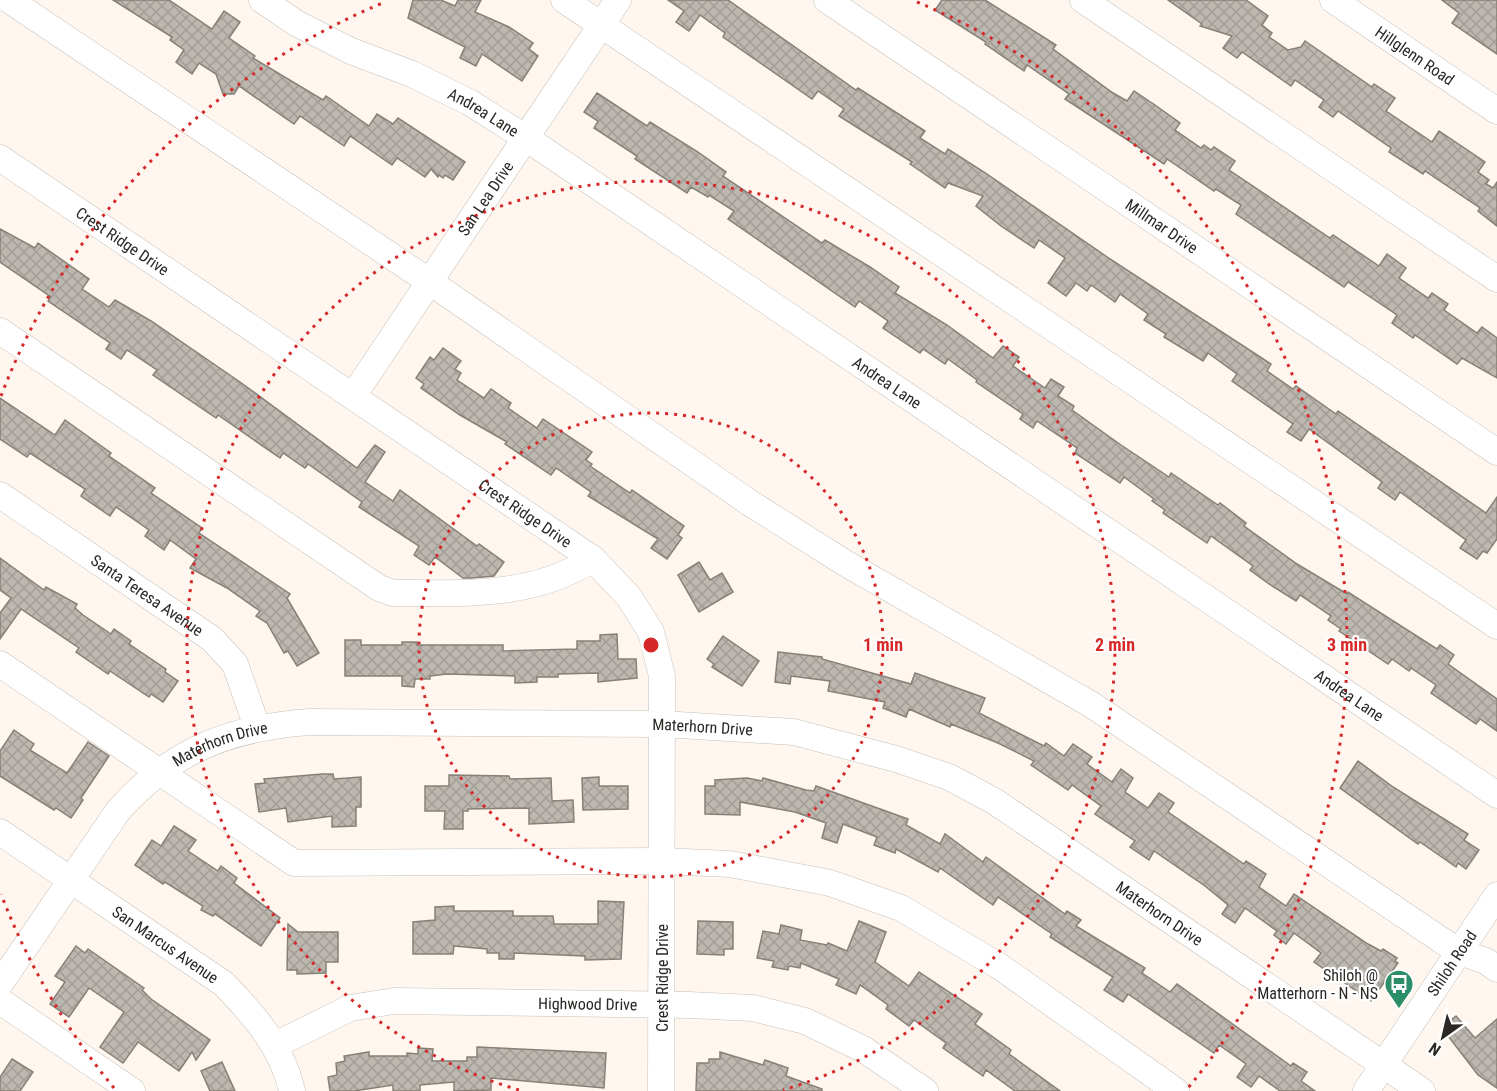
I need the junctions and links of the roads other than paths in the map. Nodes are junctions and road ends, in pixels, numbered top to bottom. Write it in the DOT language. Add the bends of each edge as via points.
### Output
graph roads {
  1 [pos="9,0"];
  2 [pos="262,0"];
  3 [pos="564,0"];
  4 [pos="618,0"];
  5 [pos="827,0"];
  6 [pos="1083,0"];
  7 [pos="1333,0"];
  8 [pos="602,24"];
  9 [pos="1497,111"];
  10 [pos="526,138"];
  11 [pos="0,158"];
  12 [pos="1497,279"];
  13 [pos="430,282"];
  14 [pos="0,331"];
  15 [pos="353,396"];
  16 [pos="1497,452"];
  17 [pos="0,495"];
  18 [pos="593,558"];
  19 [pos="1497,626"];
  20 [pos="0,664"];
  21 [pos="662,724"];
  22 [pos="257,727"];
  23 [pos="159,772"];
  24 [pos="1497,795"];
  25 [pos="0,832"];
  26 [pos="661,861"];
  27 [pos="71,879"];
  28 [pos="1497,895"];
  29 [pos="1458,952"];
  30 [pos="1497,969"];
  31 [pos="0,984"];
  32 [pos="0,1001"];
  33 [pos="663,1005"];
  34 [pos="275,1045"];
  35 [pos="1383,1065"];
  36 [pos="132,1091"];
  37 [pos="292,1091"];
  38 [pos="661,1091"];
  39 [pos="925,1091"];
  40 [pos="1176,1091"];
  41 [pos="1366,1091"];
  42 [pos="1422,1091"];
  1 -- 13 [label="street"];
  2 -- 10 [label="street, Andrea Lane" via="351,51 412,74 469,102"];
  3 -- 8 [label="street"];
  4 -- 8 [label="street, San Lea Drive"];
  5 -- 16 [label="street, Millmar Drive"];
  6 -- 12 [label="street"];
  7 -- 9 [label="street, Hillglenn Road"];
  8 -- 10 [label="street, San Lea Drive"];
  8 -- 19 [label="street"];
  10 -- 13 [label="street, San Lea Drive"];
  10 -- 24 [label="street, Andrea Lane"];
  11 -- 15 [label="street, Crest Ridge Drive"];
  13 -- 15 [label="street, San Lea Drive"];
  13 -- 29 [label="street" via="750,502 845,563 1092,705"];
  14 -- 18 [label="street" via="380,588 393,593 516,590 555,580"];
  15 -- 18 [label="street, Crest Ridge Drive"];
  17 -- 22 [label="street, Santa Teresa Avenue" via="212,639 235,664"];
  18 -- 21 [label="street, Crest Ridge Drive" via="629,597 651,632 662,676"];
  20 -- 23 [label="street"];
  21 -- 22 [label="street, Materhorn Drive" via="309,722"];
  21 -- 26 [label="street, Crest Ridge Drive"];
  21 -- 35 [label="street, Materhorn Drive" via="794,732 949,777 994,801"];
  22 -- 23 [label="street, Materhorn Drive" via="197,749"];
  23 -- 26 [label="street" via="294,863"];
  23 -- 27 [label="street, Materhorn Drive" via="118,811"];
  25 -- 27 [label="street, San Marcus Avenue"];
  26 -- 33 [label="street, Crest Ridge Drive"];
  26 -- 40 [label="street" via="730,864 830,884 901,908 999,966"];
  27 -- 31 [label="street, Materhorn Drive"];
  27 -- 34 [label="street, San Marcus Avenue" via="224,984"];
  28 -- 29 [label="street, Shiloh Road"];
  29 -- 30 [label="street"];
  29 -- 35 [label="street, Shiloh Road"];
  32 -- 36 [label="street"];
  33 -- 34 [label="street, Highwood Drive" via="394,1001 350,1008"];
  33 -- 38 [label="street, Crest Ridge Drive"];
  33 -- 39 [label="street, Highwood Drive" via="753,1008 805,1021 863,1049"];
  34 -- 37 [label="street, San Marcus Avenue"];
  35 -- 41 [label="street, Shiloh Road"];
  35 -- 42 [label="street, Materhorn Drive"];
}
